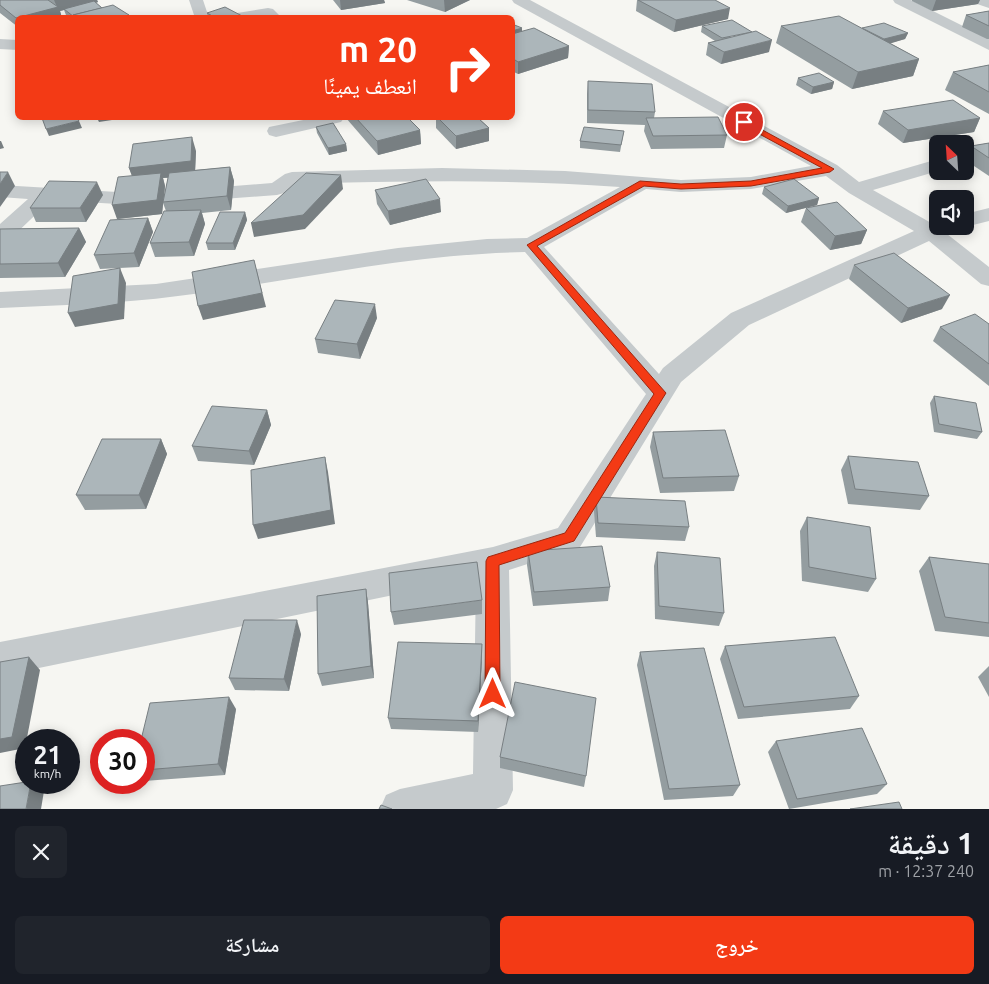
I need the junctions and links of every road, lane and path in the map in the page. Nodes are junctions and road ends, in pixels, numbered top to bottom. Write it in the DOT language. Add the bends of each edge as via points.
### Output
graph roads {
  1 [pos="196,0"];
  2 [pos="519,0"];
  3 [pos="900,0"];
  4 [pos="979,0"];
  5 [pos="989,4"];
  6 [pos="201,15"];
  7 [pos="250,15"];
  8 [pos="272,15"];
  9 [pos="0,44"];
  10 [pos="15,45"];
  11 [pos="989,45"];
  12 [pos="325,120"];
  13 [pos="276,130"];
  14 [pos="929,168"];
  15 [pos="830,169"];
  16 [pos="643,183"];
  17 [pos="856,189"];
  18 [pos="0,191"];
  19 [pos="46,194"];
  20 [pos="989,214"];
  21 [pos="974,218"];
  22 [pos="929,224"];
  23 [pos="929,234"];
  24 [pos="946,235"];
  25 [pos="0,236"];
  26 [pos="531,245"];
  27 [pos="989,279"];
  28 [pos="0,300"];
  29 [pos="660,393"];
  30 [pos="492,561"];
  31 [pos="0,659"];
  32 [pos="400,809"];
  1 -- 6 [label="street"];
  2 -- 15 [label="street"];
  3 -- 11 [label="street"];
  4 -- 5 [label="street"];
  7 -- 8 [label="street" via="268,12"];
  9 -- 10 [label="street"];
  12 -- 13 [label="street"];
  14 -- 17 [label="street"];
  15 -- 16 [label="street" via="751,183 681,186"];
  15 -- 17 [label="street"];
  16 -- 19 [label="street" via="565,176 442,174 292,178 276,189 134,199"];
  16 -- 26 [label="street"];
  17 -- 22 [label="street"];
  18 -- 19 [label="street"];
  19 -- 25 [label="street"];
  20 -- 21 [label="street"];
  23 -- 29 [label="street" via="740,319 672,376"];
  24 -- 27 [label="street"];
  26 -- 28 [label="street" via="486,245 408,253 177,289"];
  26 -- 29 [label="street"];
  29 -- 30 [label="street" via="569,538"];
  30 -- 31 [label="street"];
  30 -- 32 [label="street" via="493,790"];
}
